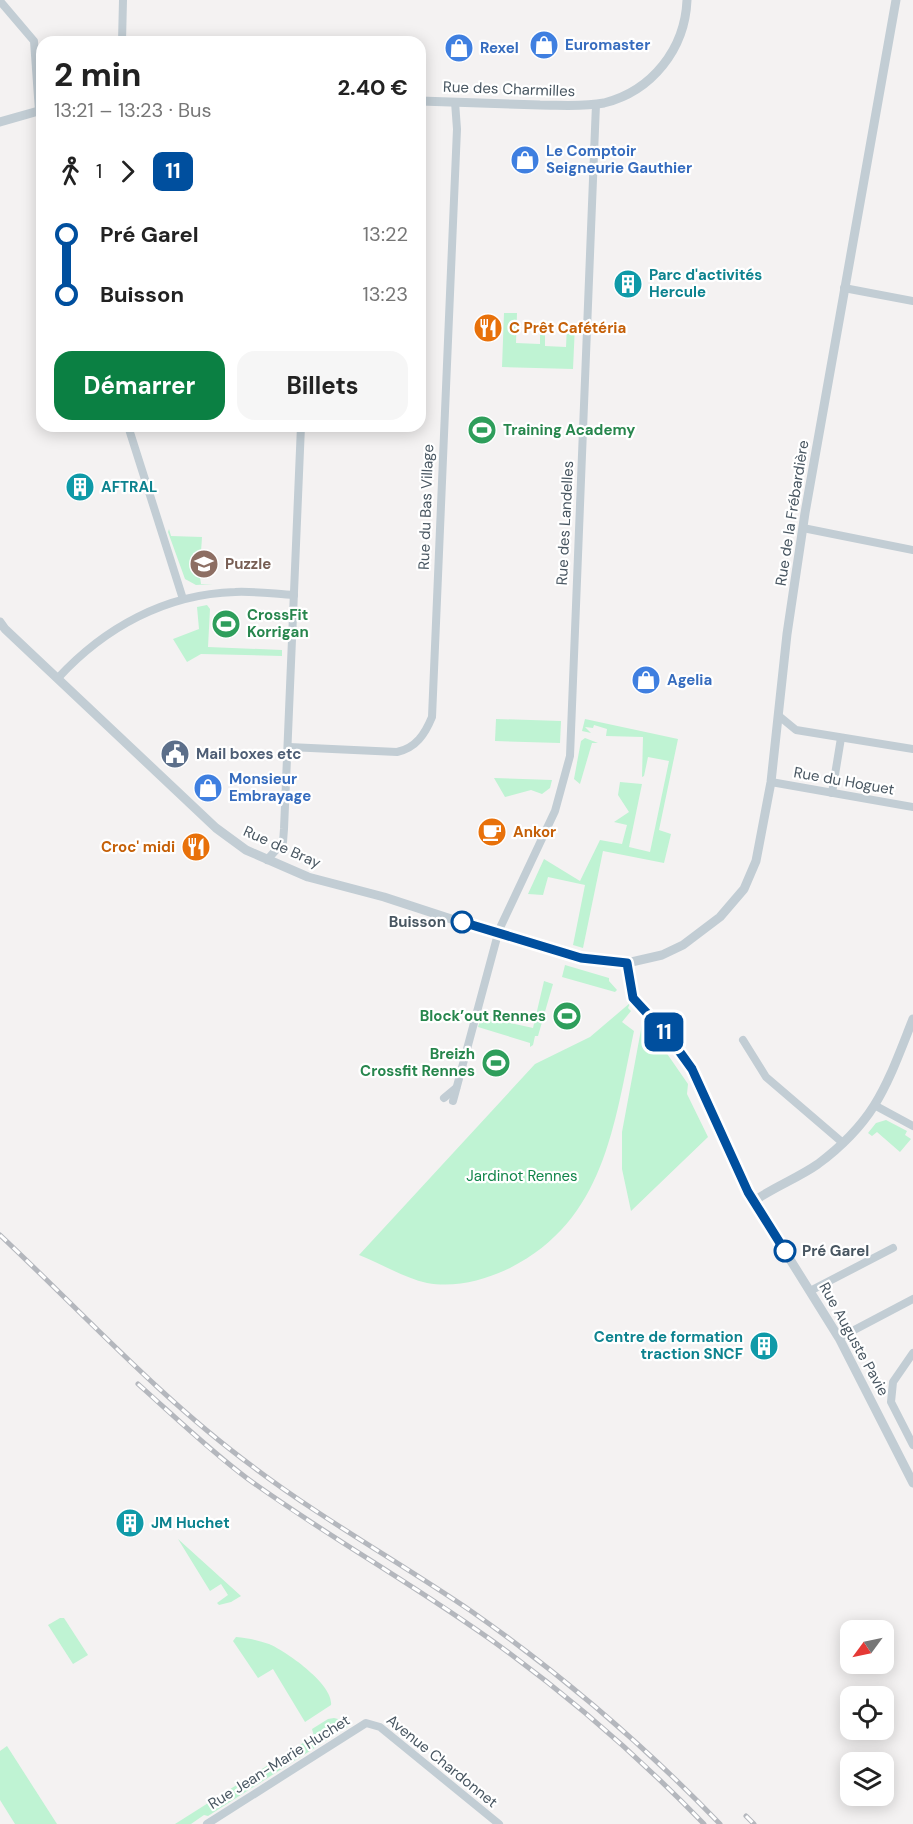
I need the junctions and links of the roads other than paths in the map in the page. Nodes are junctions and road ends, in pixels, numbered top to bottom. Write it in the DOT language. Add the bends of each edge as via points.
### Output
graph roads {
  1 [pos="123,0"];
  2 [pos="687,0"];
  3 [pos="896,0"];
  4 [pos="0,1"];
  5 [pos="122,36"];
  6 [pos="36,64"];
  7 [pos="426,101"];
  8 [pos="455,102"];
  9 [pos="596,104"];
  10 [pos="36,111"];
  11 [pos="0,122"];
  12 [pos="844,288"];
  13 [pos="913,301"];
  14 [pos="130,432"];
  15 [pos="301,432"];
  16 [pos="803,528"];
  17 [pos="913,550"];
  18 [pos="294,596"];
  19 [pos="183,599"];
  20 [pos="0,622"];
  21 [pos="58,678"];
  22 [pos="779,716"];
  23 [pos="841,738"];
  24 [pos="289,747"];
  25 [pos="913,749"];
  26 [pos="771,782"];
  27 [pos="832,793"];
  28 [pos="913,807"];
  29 [pos="267,860"];
  30 [pos="498,934"];
  31 [pos="627,963"];
  32 [pos="913,1019"];
  33 [pos="743,1040"];
  34 [pos="458,1087"];
  35 [pos="444,1098"];
  36 [pos="453,1101"];
  37 [pos="876,1106"];
  38 [pos="913,1126"];
  39 [pos="843,1143"];
  40 [pos="754,1201"];
  41 [pos="893,1248"];
  42 [pos="810,1291"];
  43 [pos="913,1299"];
  44 [pos="839,1338"];
  45 [pos="913,1353"];
  46 [pos="913,1445"];
  47 [pos="913,1483"];
  48 [pos="366,1723"];
  49 [pos="207,1824"];
  50 [pos="499,1824"];
  1 -- 5 [label="street"];
  2 -- 9 [label="street" via="681,35 666,63 634,90"];
  3 -- 12 [label="street, Rue de la Frébardière"];
  4 -- 6 [label="street" via="34,41"];
  7 -- 8 [label="street, Rue des Charmilles"];
  8 -- 9 [label="street, Rue des Charmilles"];
  8 -- 24 [label="street, Rue du Bas Village" via="457,129 432,717 420,739 397,752"];
  9 -- 30 [label="street, Rue des Landelles" via="570,756 554,812"];
  10 -- 11 [label="street"];
  12 -- 13 [label="street"];
  12 -- 16 [label="street, Rue de la Frébardière"];
  14 -- 19 [label="street"];
  15 -- 18 [label="street"];
  16 -- 17 [label="street"];
  16 -- 22 [label="street, Rue de la Frébardière"];
  18 -- 19 [label="street" via="237,592"];
  18 -- 24 [label="street"];
  19 -- 21 [label="street" via="139,615 115,629"];
  20 -- 21 [label="street, Rue de Bray"];
  21 -- 29 [label="street, Rue de Bray" via="216,828"];
  22 -- 23 [label="street" via="796,730"];
  22 -- 26 [label="street, Rue de la Frébardière"];
  23 -- 25 [label="street"];
  23 -- 27 [label="street"];
  24 -- 29 [label="street" via="283,842"];
  26 -- 27 [label="street, Rue du Hoguet"];
  26 -- 31 [label="street, Rue de la Frébardière" via="756,861 744,889 720,917 683,945"];
  27 -- 28 [label="street, Rue du Hoguet"];
  29 -- 30 [label="street, Rue de Bray" via="308,877"];
  30 -- 31 [label="street, Rue de Bray" via="581,958"];
  30 -- 34 [label="street, Rue des Landelles"];
  31 -- 40 [label="street, Rue Auguste Pavie" via="633,998 669,1037 698,1079"];
  32 -- 37 [label="street"];
  33 -- 39 [label="street" via="766,1077"];
  34 -- 35 [label="street"];
  34 -- 36 [label="street, Rue des Landelles"];
  37 -- 38 [label="street"];
  37 -- 39 [label="street"];
  39 -- 40 [label="street" via="817,1165"];
  40 -- 42 [label="street, Rue Auguste Pavie"];
  41 -- 42 [label="street"];
  42 -- 44 [label="street, Rue Auguste Pavie"];
  43 -- 44 [label="street"];
  44 -- 47 [label="street, Rue Auguste Pavie"];
  45 -- 46 [label="street" via="893,1382 891,1402"];
  48 -- 49 [label="street, Rue Jean-Marie Huchet"];
  48 -- 50 [label="street, Avenue Chardonnet" via="380,1727"];
}
